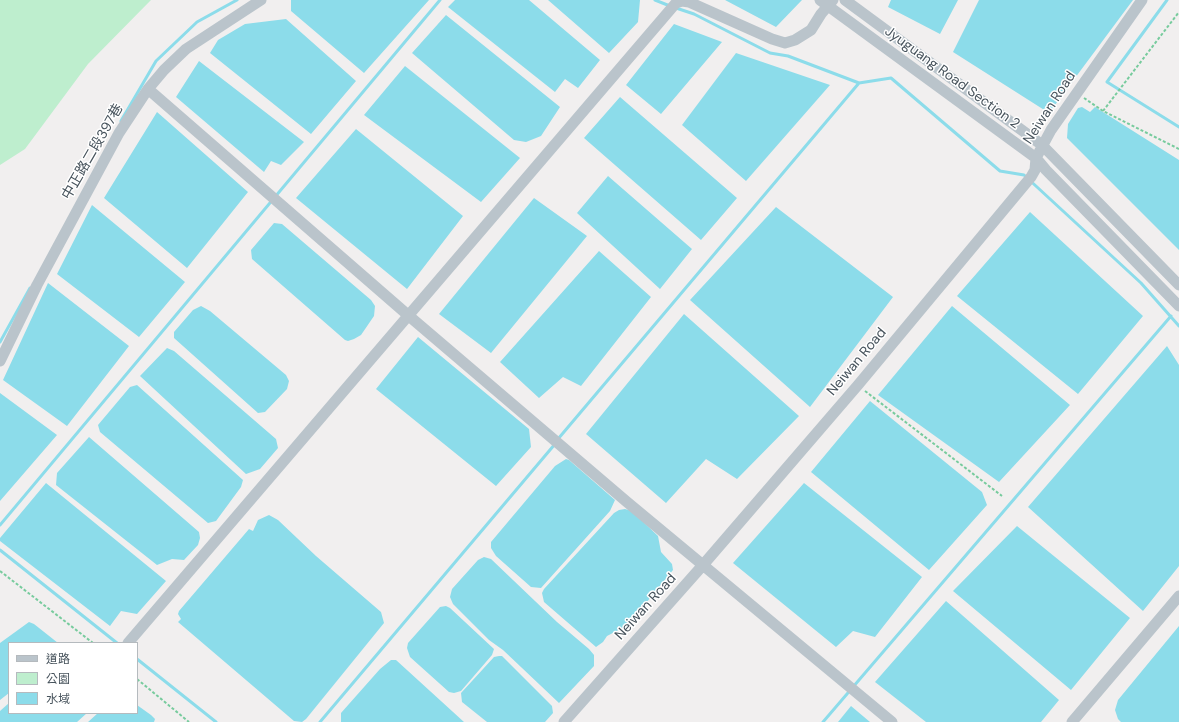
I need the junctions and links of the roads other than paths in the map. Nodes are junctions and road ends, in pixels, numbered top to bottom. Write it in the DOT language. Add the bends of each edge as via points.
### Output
graph roads {
  1 [pos="262,0"];
  2 [pos="845,0"];
  3 [pos="1142,0"];
  4 [pos="827,2"];
  5 [pos="148,89"];
  6 [pos="1042,145"];
  7 [pos="1036,158"];
  8 [pos="1179,285"];
  9 [pos="1179,306"];
  10 [pos="409,316"];
  11 [pos="0,362"];
  12 [pos="703,566"];
  13 [pos="1179,596"];
  14 [pos="129,642"];
  15 [pos="564,722"];
  16 [pos="892,722"];
  17 [pos="1072,722"];
  1 -- 5 [label="street, 中正路二段397巷" via="186,50"];
  2 -- 6 [label="street, Jyuguang Road Section 2"];
  3 -- 6 [label="street, Neiwan Road"];
  4 -- 7 [label="street, Jyuguang Road Section 2"];
  4 -- 10 [label="street" via="811,30 785,43 689,2 676,3"];
  5 -- 10 [label="street"];
  5 -- 11 [label="street, 中正路二段397巷" via="118,133 37,285"];
  6 -- 7 [label="street, Neiwan Road"];
  6 -- 8 [label="street, Jyuguang Road Section 2"];
  7 -- 9 [label="street, Jyuguang Road Section 2"];
  7 -- 12 [label="street, Neiwan Road" via="1035,170 1031,177"];
  10 -- 12 [label="street"];
  10 -- 14 [label="street"];
  12 -- 15 [label="street, Neiwan Road"];
  12 -- 16 [label="street"];
  13 -- 17 [label="street"];
}
